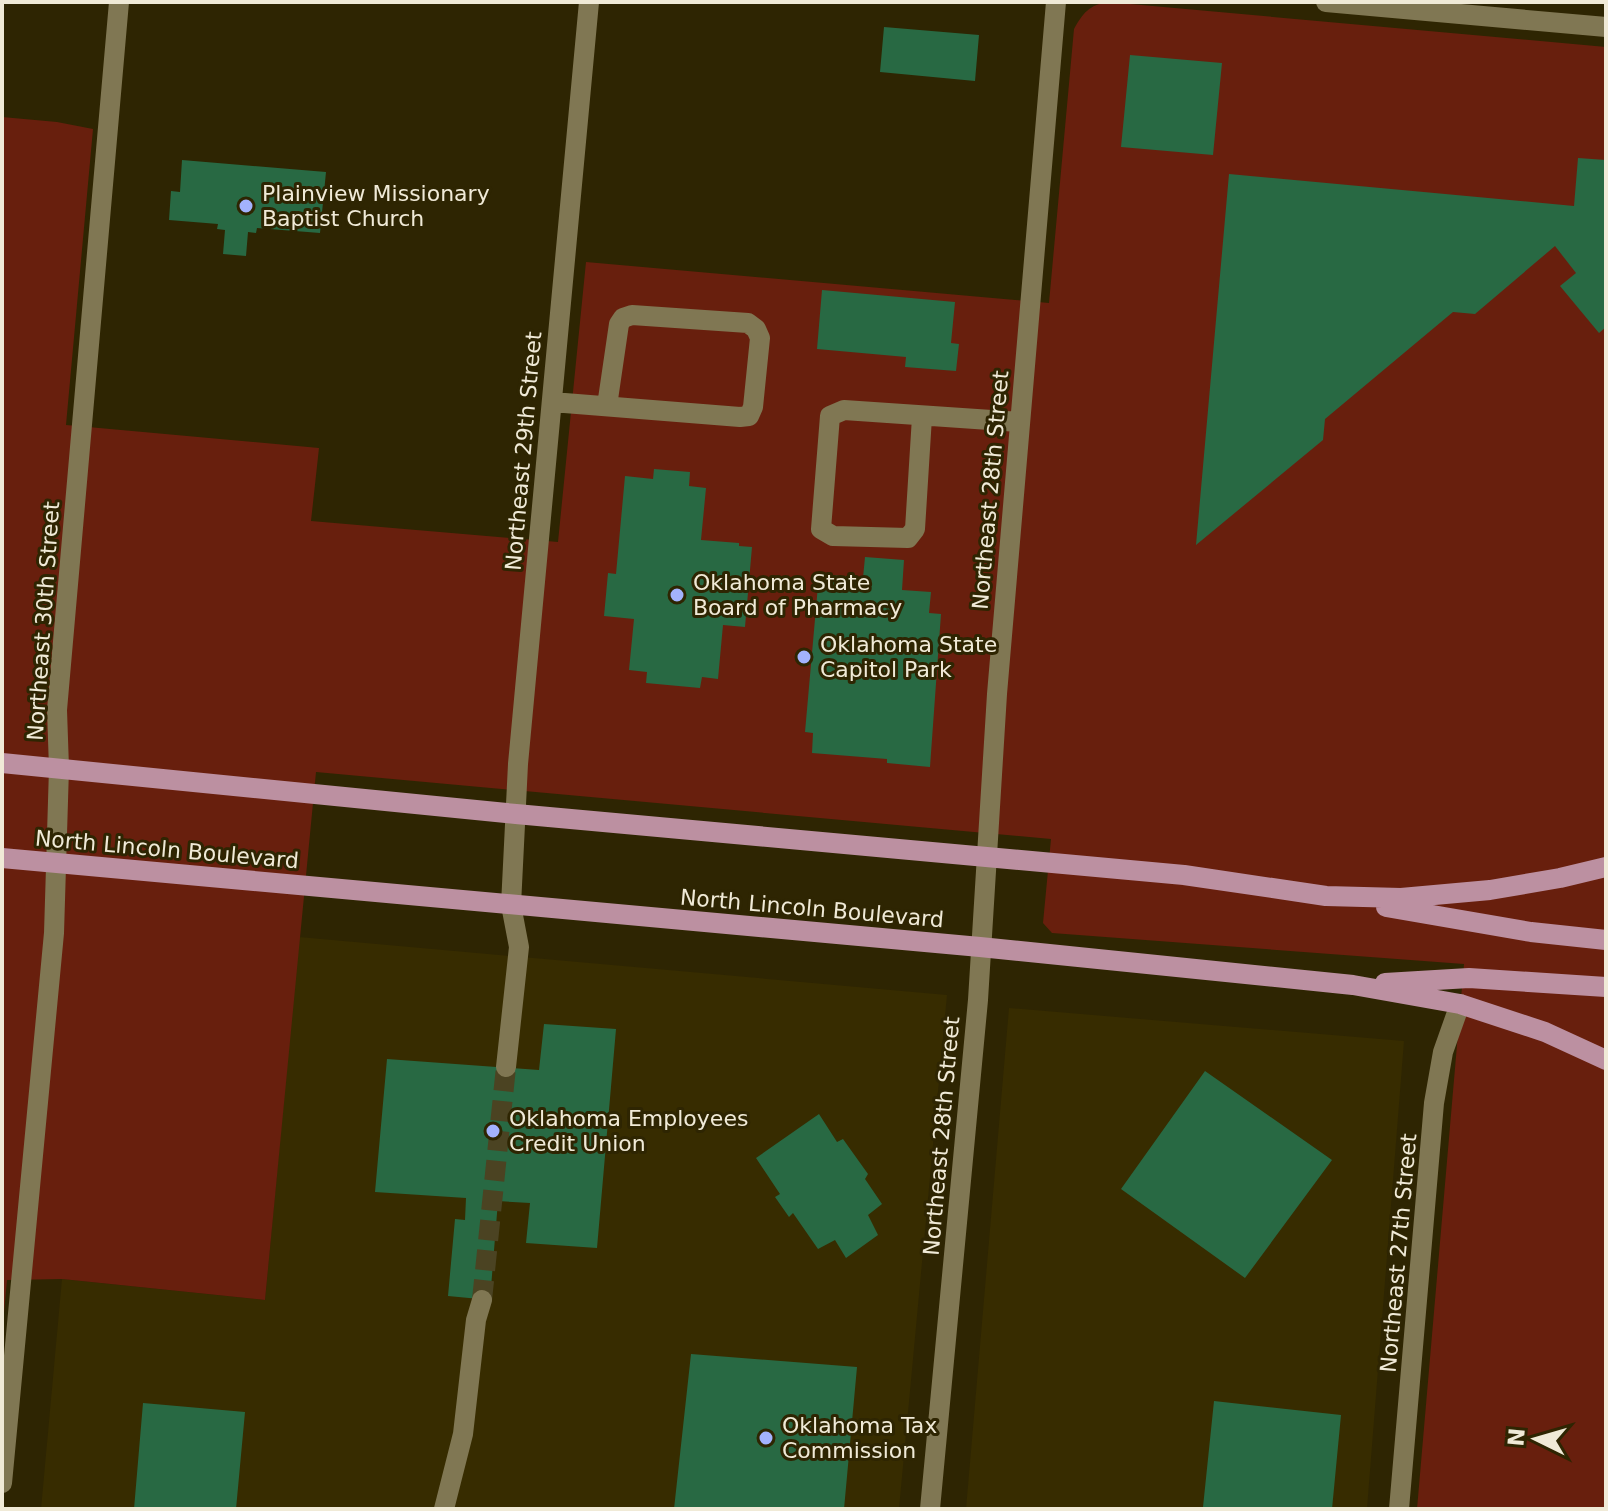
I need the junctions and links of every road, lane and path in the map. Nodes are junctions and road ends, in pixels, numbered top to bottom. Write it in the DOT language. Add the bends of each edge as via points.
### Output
graph roads {
  1 [pos="119,2"];
  2 [pos="589,2"];
  3 [pos="1056,2"];
  4 [pos="1326,2"];
  5 [pos="1504,10"];
  6 [pos="1606,27"];
  7 [pos="552,402"];
  8 [pos="607,406"];
  9 [pos="922,417"];
  10 [pos="1020,422"];
  11 [pos="2,763"];
  12 [pos="59,768"];
  13 [pos="516,814"];
  14 [pos="2,858"];
  15 [pos="986,858"];
  16 [pos="57,863"];
  17 [pos="1606,867"];
  18 [pos="1326,896"];
  19 [pos="511,905"];
  20 [pos="1606,940"];
  21 [pos="980,947"];
  22 [pos="1353,985"];
  23 [pos="1606,987"];
  24 [pos="1460,1004"];
  25 [pos="1606,1060"];
  26 [pos="506,1067"];
  27 [pos="482,1300"];
  28 [pos="2,1483"];
  29 [pos="444,1509"];
  30 [pos="930,1509"];
  31 [pos="1399,1509"];
  1 -- 12 [label="street, Northeast 30th Street" via="57,710"];
  2 -- 7 [label="street, Northeast 29th Street"];
  3 -- 10 [label="street, Northeast 28th Street"];
  4 -- 5 [label="street"];
  5 -- 6 [label="street"];
  7 -- 8 [label="street"];
  7 -- 13 [label="street, Northeast 29th Street"];
  8 -- 8 [label="street" via="749,416 760,338 756,329 748,323 623,318"];
  9 -- 9 [label="street" via="844,410 830,416 821,529 833,536 908,538 915,529"];
  9 -- 10 [label="street"];
  10 -- 15 [label="street, Northeast 28th Street"];
  11 -- 12 [label="main road"];
  12 -- 13 [label="main road"];
  12 -- 16 [label="street, Northeast 30th Street"];
  13 -- 15 [label="main road"];
  13 -- 19 [label="street, Northeast 29th Street"];
  14 -- 16 [label="main road, North Lincoln Boulevard"];
  15 -- 18 [label="main road" via="1184,875"];
  15 -- 21 [label="street, Northeast 28th Street"];
  16 -- 19 [label="main road, North Lincoln Boulevard"];
  16 -- 28 [label="street, Northeast 30th Street"];
  17 -- 18 [label="main road" via="1490,890 1401,898"];
  18 -- 20 [label="main road"];
  19 -- 21 [label="main road, North Lincoln Boulevard"];
  19 -- 26 [label="street, Northeast 29th Street" via="519,947"];
  21 -- 22 [label="main road, North Lincoln Boulevard"];
  21 -- 30 [label="street, Northeast 28th Street"];
  22 -- 23 [label="main road" via="1469,978"];
  22 -- 24 [label="main road, North Lincoln Boulevard"];
  24 -- 25 [label="main road, North Lincoln Boulevard" via="1545,1032"];
  24 -- 31 [label="street, Northeast 27th Street" via="1443,1052 1434,1103"];
  27 -- 29 [label="street" via="463,1434"];
}
